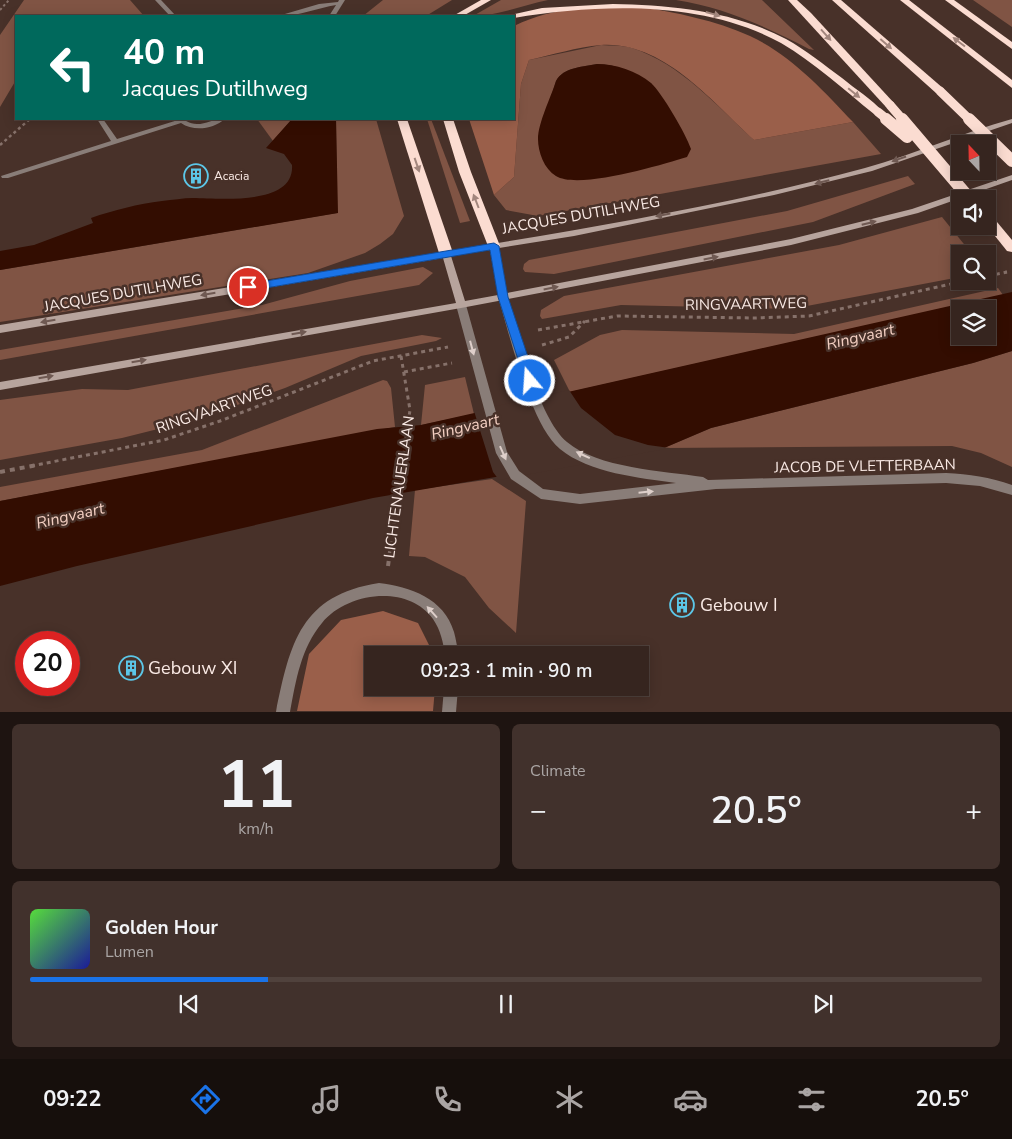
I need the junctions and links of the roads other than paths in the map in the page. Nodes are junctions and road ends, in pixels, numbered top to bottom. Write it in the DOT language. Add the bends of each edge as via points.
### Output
graph roads {
  1 [pos="158,0"];
  2 [pos="487,0"];
  3 [pos="792,0"];
  4 [pos="836,0"];
  5 [pos="904,0"];
  6 [pos="949,0"];
  7 [pos="341,2"];
  8 [pos="171,15"];
  9 [pos="285,15"];
  10 [pos="333,15"];
  11 [pos="459,15"];
  12 [pos="514,15"];
  13 [pos="1012,46"];
  14 [pos="1012,85"];
  15 [pos="101,120"];
  16 [pos="182,120"];
  17 [pos="217,120"];
  18 [pos="402,120"];
  19 [pos="448,120"];
  20 [pos="1012,121"];
  21 [pos="115,142"];
  22 [pos="1012,161"];
  23 [pos="942,164"];
  24 [pos="4,176"];
  25 [pos="1012,177"];
  26 [pos="963,190"];
  27 [pos="996,229"];
  28 [pos="494,246"];
  29 [pos="1012,248"];
  30 [pos="446,253"];
  31 [pos="503,297"];
  32 [pos="461,305"];
  33 [pos="0,329"];
  34 [pos="0,386"];
  35 [pos="716,484"];
  36 [pos="1012,490"];
  37 [pos="450,646"];
  38 [pos="450,696"];
  39 [pos="282,712"];
  40 [pos="449,712"];
  1 -- 8 [label="street"];
  2 -- 11 [label="highway"];
  3 -- 23 [label="highway, one-way, bridge"];
  4 -- 22 [label="highway, one-way, bridge" via="940,91"];
  14 -- 5 [label="highway, one-way"];
  6 -- 13 [label="highway"];
  7 -- 9 [label="street"];
  7 -- 10 [label="street"];
  12 -- 23 [label="highway, one-way, bridge" via="546,6 601,0 659,3 710,13 781,40 805,55"];
  15 -- 21 [label="street"];
  16 -- 17 [label="street" via="186,124 202,126"];
  16 -- 21 [label="street"];
  18 -- 30 [label="highway, one-way"];
  28 -- 19 [label="highway, one-way"];
  20 -- 28 [label="main road, JACQUES DUTILHWEG, one-way" via="823,182 677,213"];
  21 -- 24 [label="street"];
  23 -- 26 [label="highway, bridge"];
  31 -- 25 [label="main road, one-way" via="808,238 915,211"];
  27 -- 29 [label="highway"];
  28 -- 30 [label="main road, JACQUES DUTILHWEG"];
  28 -- 31 [label="main road"];
  30 -- 32 [label="main road"];
  30 -- 33 [label="main road, JACQUES DUTILHWEG, one-way"];
  31 -- 32 [label="main road"];
  35 -- 31 [label="street, JACOB DE VLETTERBAAN, one-way" via="609,466 562,444 544,418"];
  34 -- 32 [label="main road, one-way"];
  32 -- 35 [label="street, JACOB DE VLETTERBAAN, one-way" via="502,453 515,475 541,494 580,499"];
  35 -- 36 [label="street, JACOB DE VLETTERBAAN" via="946,478 995,483"];
  37 -- 39 [label="street, one-way" via="446,630 421,600 385,588 362,591 340,600 320,615 304,636 294,659"];
  38 -- 40 [label="street"];
}
